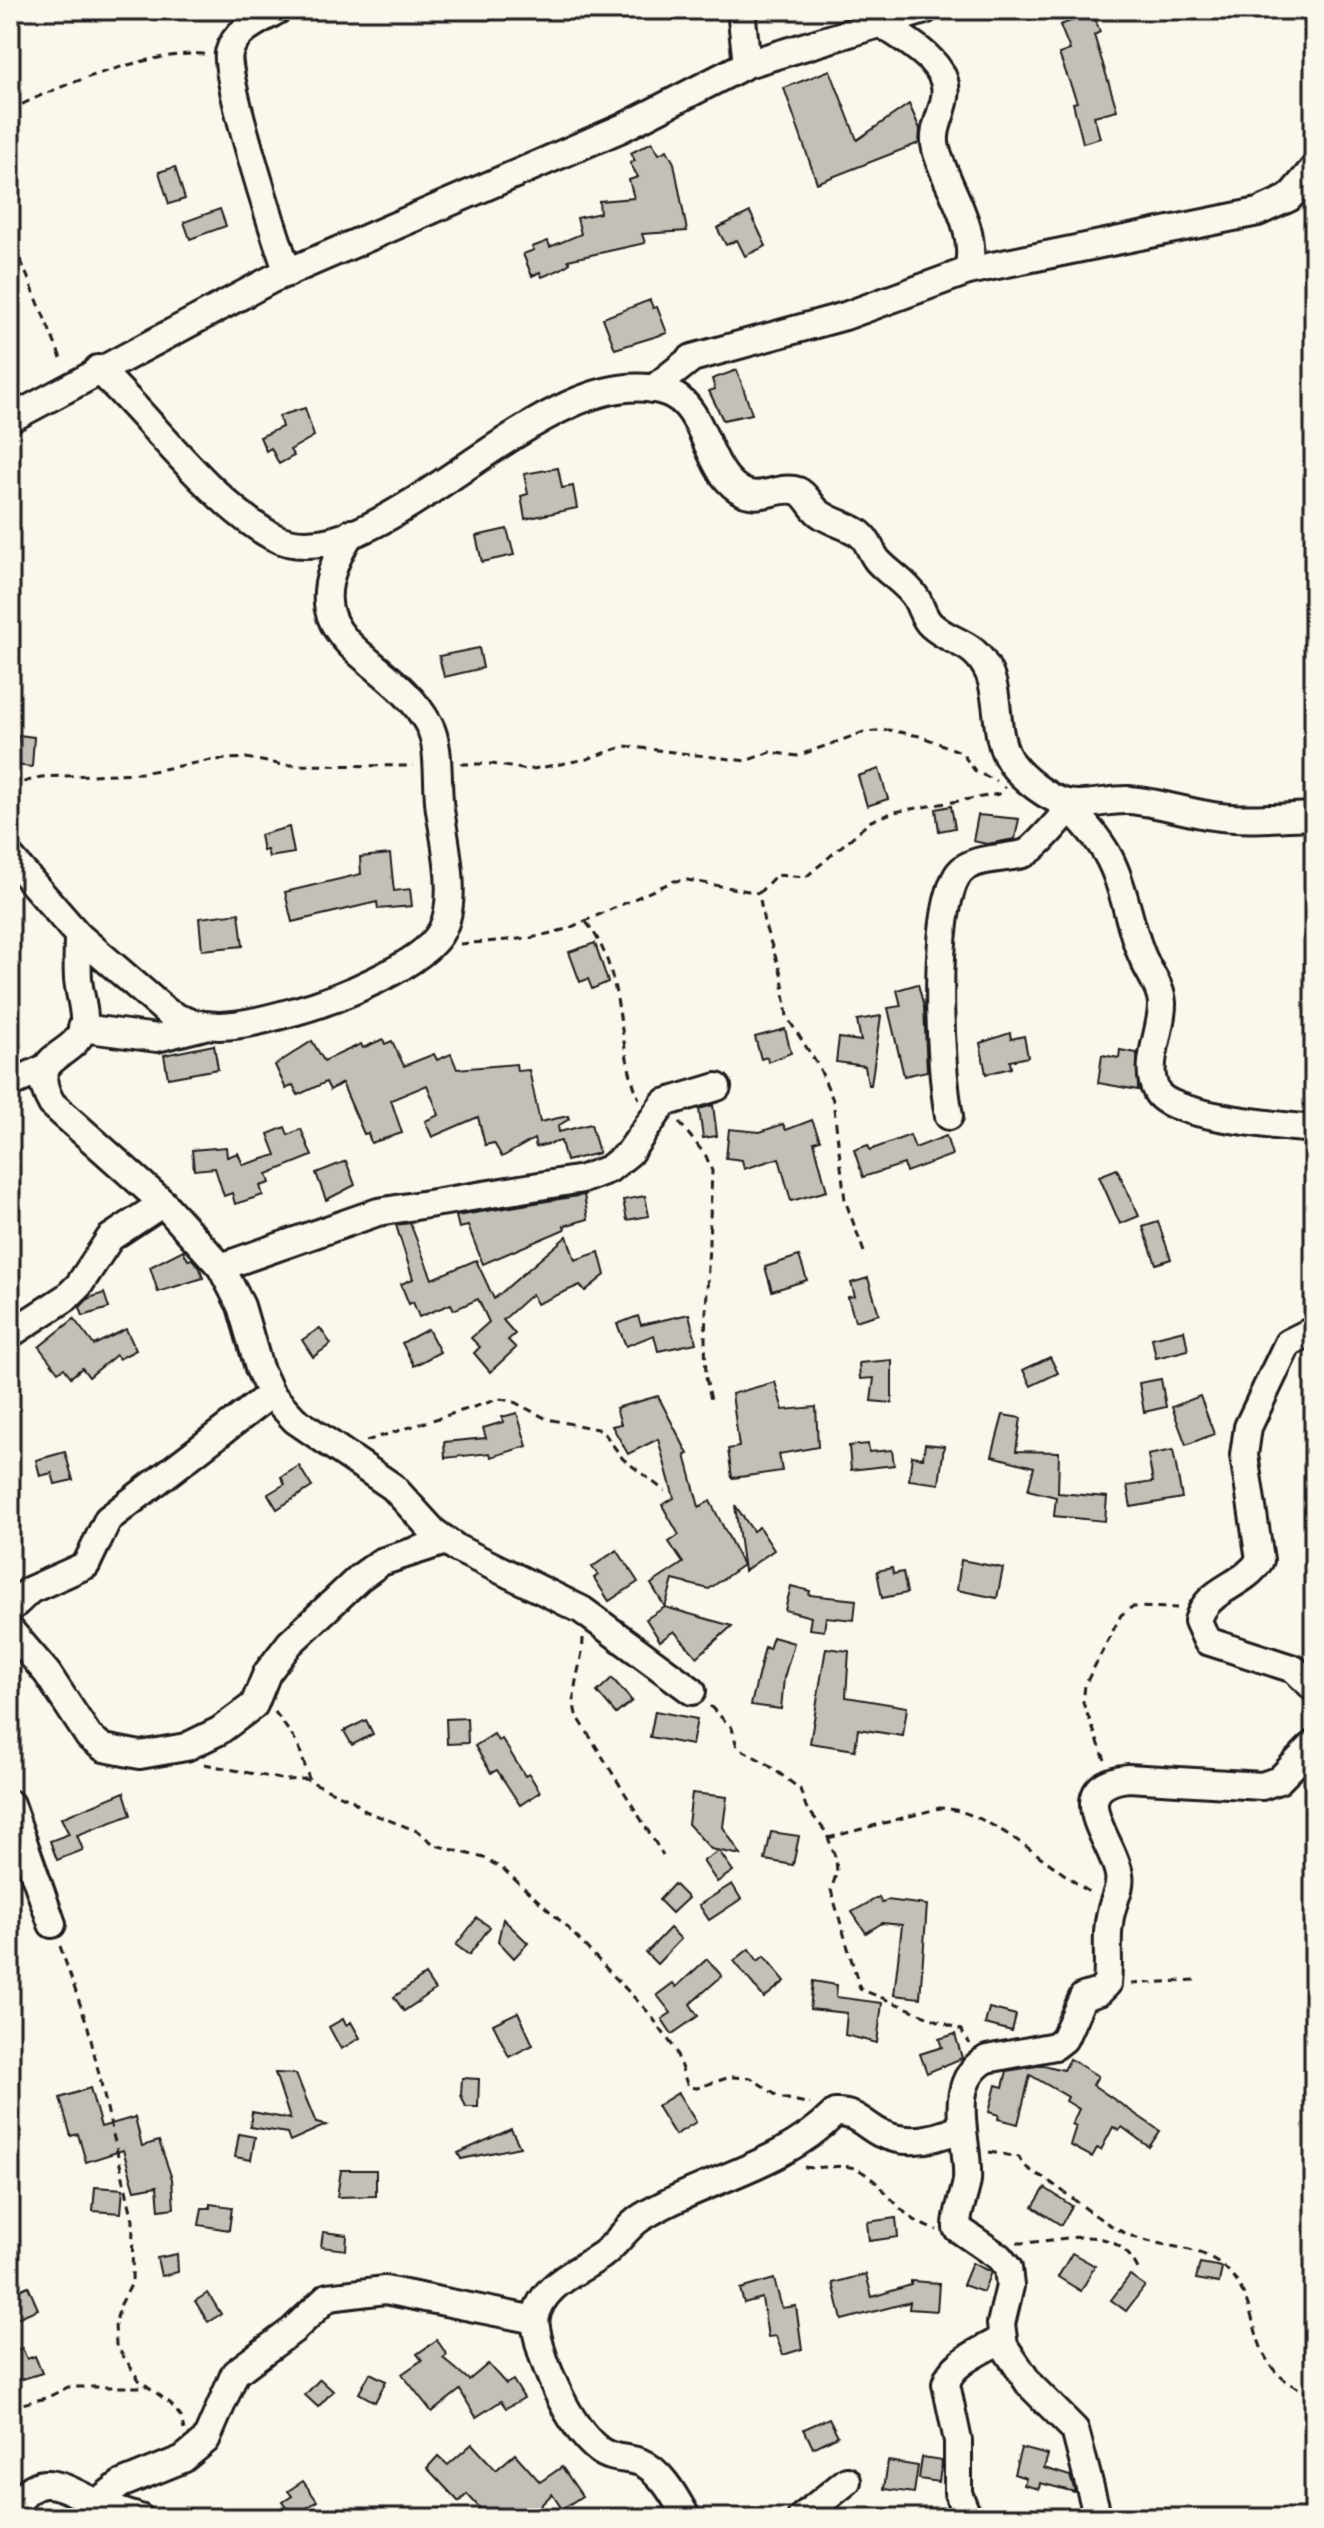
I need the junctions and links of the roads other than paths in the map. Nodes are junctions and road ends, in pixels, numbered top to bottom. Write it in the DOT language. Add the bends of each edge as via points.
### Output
graph roads {
  1 [pos="278,10"];
  2 [pos="741,10"];
  3 [pos="925,10"];
  4 [pos="883,25"];
  5 [pos="747,64"];
  6 [pos="1314,168"];
  7 [pos="968,271"];
  8 [pos="288,273"];
  9 [pos="87,376"];
  10 [pos="653,389"];
  11 [pos="10,419"];
  12 [pos="351,533"];
  13 [pos="1068,805"];
  14 [pos="1314,816"];
  15 [pos="10,857"];
  16 [pos="78,935"];
  17 [pos="201,1027"];
  18 [pos="82,1028"];
  19 [pos="40,1070"];
  20 [pos="10,1084"];
  21 [pos="717,1087"];
  22 [pos="949,1116"];
  23 [pos="1314,1129"];
  24 [pos="163,1203"];
  25 [pos="221,1267"];
  26 [pos="1314,1330"];
  27 [pos="10,1334"];
  28 [pos="271,1394"];
  29 [pos="446,1541"];
  30 [pos="10,1609"];
  31 [pos="10,1630"];
  32 [pos="1314,1688"];
  33 [pos="692,1691"];
  34 [pos="1314,1744"];
  35 [pos="11,1811"];
  36 [pos="52,1924"];
  37 [pos="962,2137"];
  38 [pos="535,2320"];
  39 [pos="1002,2339"];
  40 [pos="847,2481"];
  41 [pos="96,2503"];
  42 [pos="10,2515"];
  43 [pos="140,2518"];
  44 [pos="687,2518"];
  45 [pos="801,2518"];
  46 [pos="968,2518"];
  47 [pos="1098,2518"];
  1 -- 8 [label="street" via="237,36 228,61 242,131"];
  2 -- 5 [label="street"];
  3 -- 4 [label="street"];
  4 -- 5 [label="street"];
  4 -- 7 [label="street" via="940,71 948,92 935,140 972,246"];
  5 -- 8 [label="street" via="622,128"];
  6 -- 7 [label="street" via="1289,198 1258,212"];
  7 -- 10 [label="street" via="845,316 692,358"];
  8 -- 9 [label="street"];
  9 -- 11 [label="street"];
  9 -- 12 [label="street" via="273,537 319,543"];
  10 -- 12 [label="street" via="592,394 558,409 372,528"];
  10 -- 13 [label="street" via="681,401 710,456 742,492 759,496 795,490 815,510 867,541 875,558 917,599 929,624 981,659 991,677 1000,738 1010,761"];
  12 -- 17 [label="street" via="327,584 330,613 342,638 422,714 432,730 449,869 443,929 429,948 354,992 258,1022"];
  13 -- 14 [label="street" via="1128,800 1228,817"];
  13 -- 22 [label="street" via="1030,851 976,864 957,879 946,914 941,974"];
  13 -- 23 [label="street" via="1113,865 1143,959 1160,991 1152,1076 1157,1094 1213,1115"];
  15 -- 16 [label="street"];
  16 -- 17 [label="street" via="167,1012"];
  16 -- 18 [label="street"];
  17 -- 18 [label="street" via="157,1038"];
  18 -- 19 [label="street"];
  19 -- 20 [label="street"];
  19 -- 24 [label="street" via="52,1104"];
  21 -- 25 [label="street" via="660,1109 629,1153 609,1169 583,1179 378,1212"];
  24 -- 25 [label="street"];
  24 -- 27 [label="street" via="110,1238 67,1297"];
  25 -- 28 [label="street" via="241,1306"];
  26 -- 32 [label="street" via="1288,1343 1248,1427 1244,1455 1260,1560 1248,1577 1219,1592 1201,1610 1198,1621 1207,1641 1294,1669"];
  28 -- 29 [label="street" via="295,1420 393,1487"];
  28 -- 30 [label="street" via="108,1519 86,1565 30,1590"];
  29 -- 31 [label="street" via="381,1562 359,1578 290,1643 267,1673 254,1705 186,1747 140,1755 104,1748 89,1737 47,1673"];
  29 -- 33 [label="street" via="582,1610"];
  34 -- 37 [label="street" via="1279,1780 1262,1786 1113,1780 1098,1793 1094,1821 1119,1874 1106,1931 1107,1984 1083,1997 1064,2039 1055,2046 980,2062 968,2077"];
  35 -- 36 [label="street"];
  37 -- 38 [label="street" via="910,2141 880,2133 851,2114 835,2113 810,2137 773,2158 639,2218 605,2252 550,2289"];
  37 -- 39 [label="street" via="967,2178 956,2224 1004,2262 1011,2275"];
  38 -- 41 [label="street" via="385,2290 328,2297 235,2373 206,2440 183,2459 121,2484"];
  38 -- 44 [label="street" via="550,2379 597,2449 655,2472"];
  39 -- 46 [label="street" via="957,2366 946,2384 958,2441 958,2493"];
  39 -- 47 [label="street" via="1030,2385 1075,2430"];
  40 -- 45 [label="street"];
  41 -- 42 [label="street" via="59,2484 43,2482"];
  41 -- 43 [label="street"];
}
